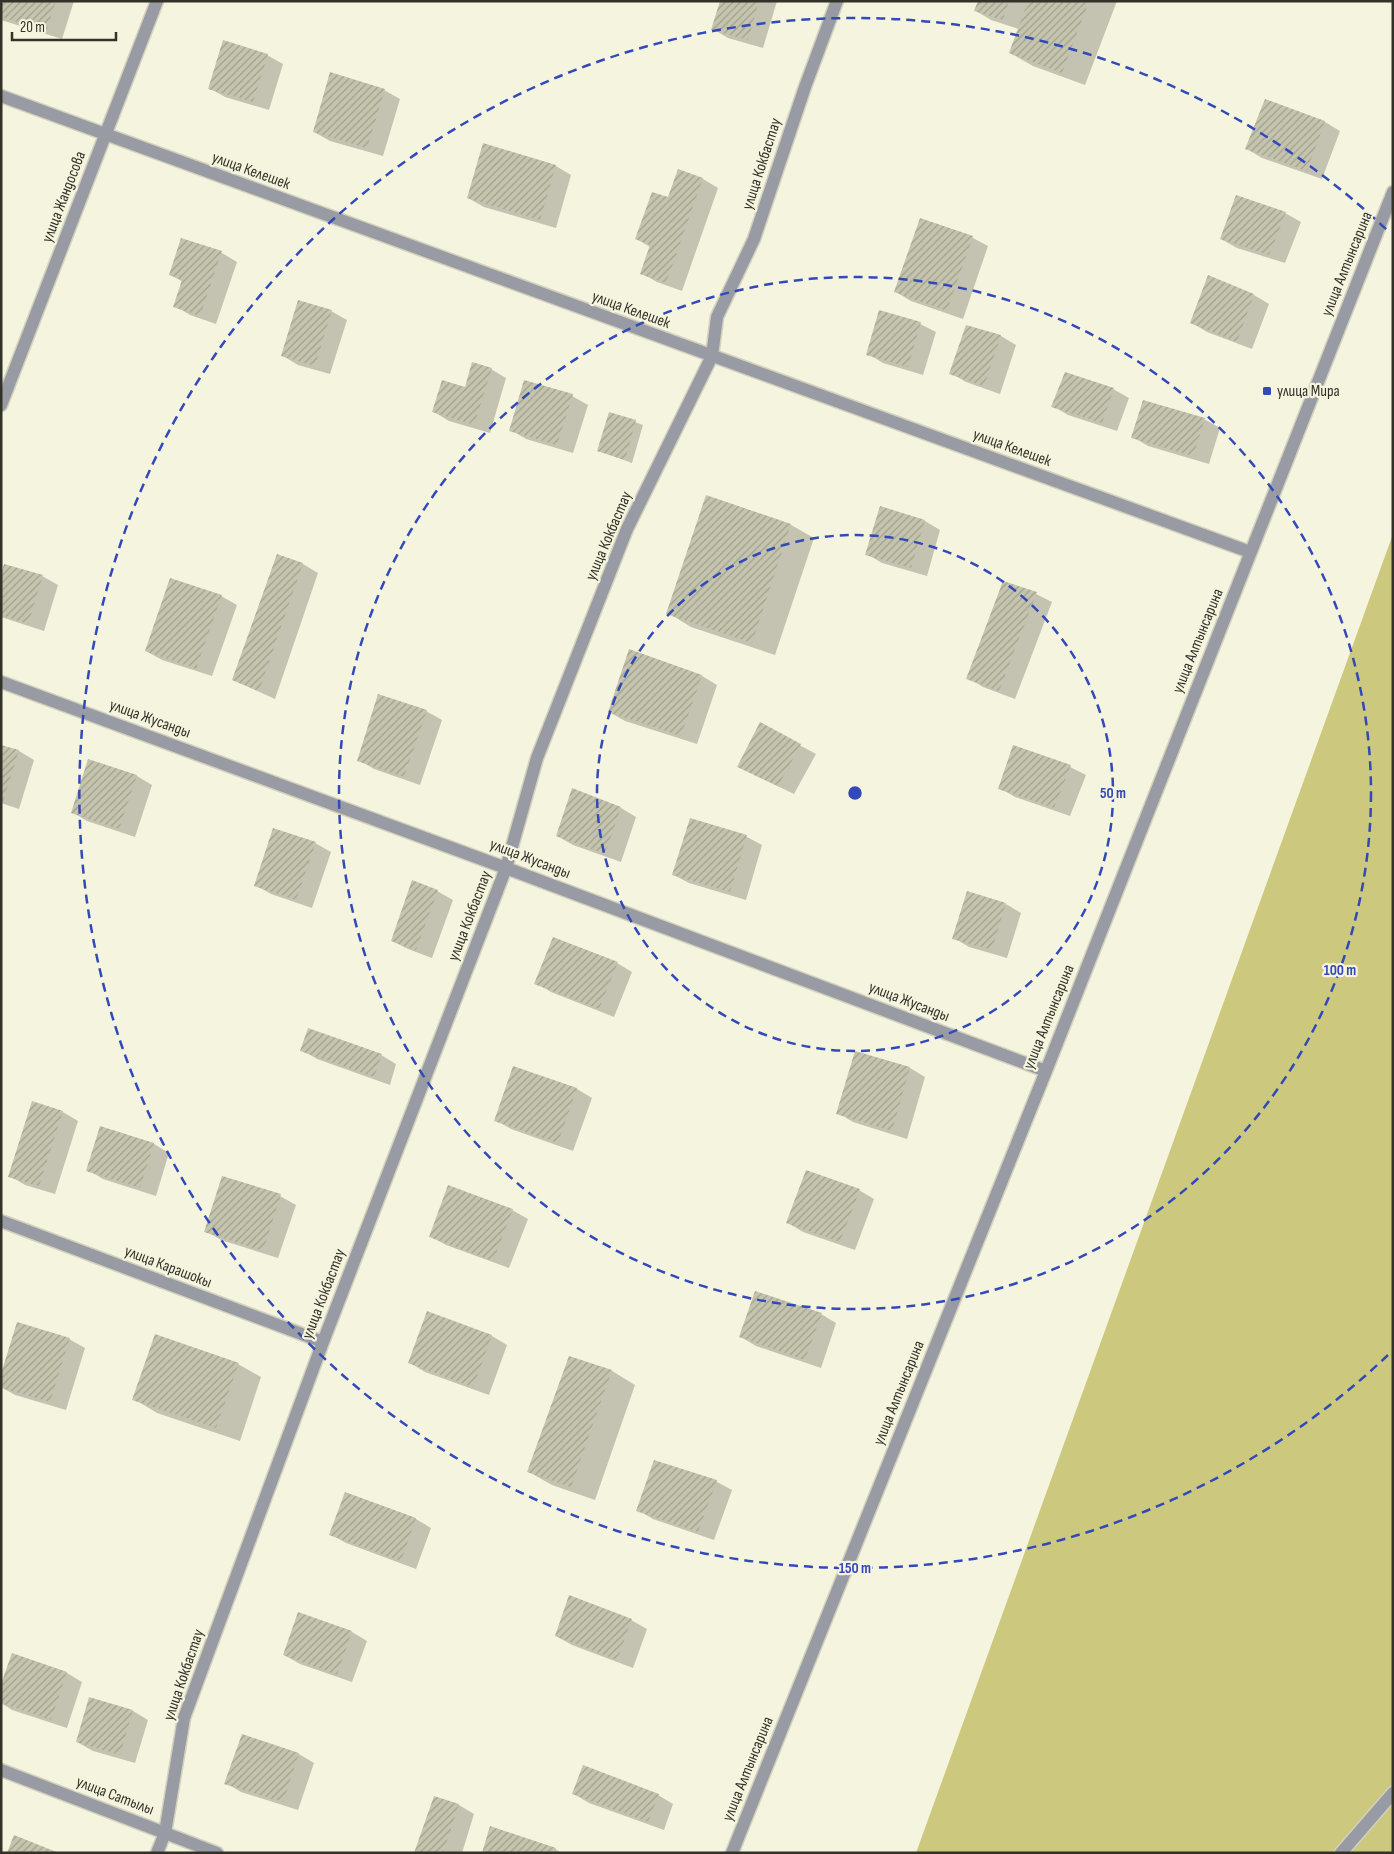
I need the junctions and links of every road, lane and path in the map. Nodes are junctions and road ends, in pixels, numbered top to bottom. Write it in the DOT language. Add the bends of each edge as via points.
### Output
graph roads {
  1 [pos="157,1"];
  2 [pos="837,1"];
  3 [pos="1,96"];
  4 [pos="105,135"];
  5 [pos="1393,192"];
  6 [pos="712,356"];
  7 [pos="1,405"];
  8 [pos="1250,552"];
  9 [pos="1,682"];
  10 [pos="506,868"];
  11 [pos="1046,1071"];
  12 [pos="1,1222"];
  13 [pos="323,1342"];
  14 [pos="1,1770"];
  15 [pos="1393,1793"];
  16 [pos="165,1833"];
  17 [pos="158,1853"];
  18 [pos="217,1853"];
  19 [pos="732,1853"];
  20 [pos="1341,1853"];
  1 -- 4 [label="street, улица Жандосова"];
  2 -- 6 [label="street, улица Кокбастау" via="754,239 717,317"];
  3 -- 4 [label="street, улица Келешек"];
  4 -- 6 [label="street, улица Келешек"];
  4 -- 7 [label="street, улица Жандосова"];
  5 -- 8 [label="street, улица Алтынсарина"];
  6 -- 8 [label="street, улица Келешек"];
  6 -- 10 [label="street, улица Кокбастау" via="627,529 537,758"];
  8 -- 11 [label="street, улица Алтынсарина"];
  9 -- 10 [label="street, улица Жусанды"];
  10 -- 11 [label="street, улица Жусанды"];
  10 -- 13 [label="street, улица Кокбастау"];
  11 -- 19 [label="street, улица Алтынсарина"];
  12 -- 13 [label="street, улица Карашокы"];
  13 -- 16 [label="street, улица Кокбастау" via="184,1718"];
  14 -- 16 [label="street, улица Сатылы"];
  15 -- 20 [label="street"];
  16 -- 17 [label="street, улица Кокбастау"];
  16 -- 18 [label="street, улица Сатылы"];
}
